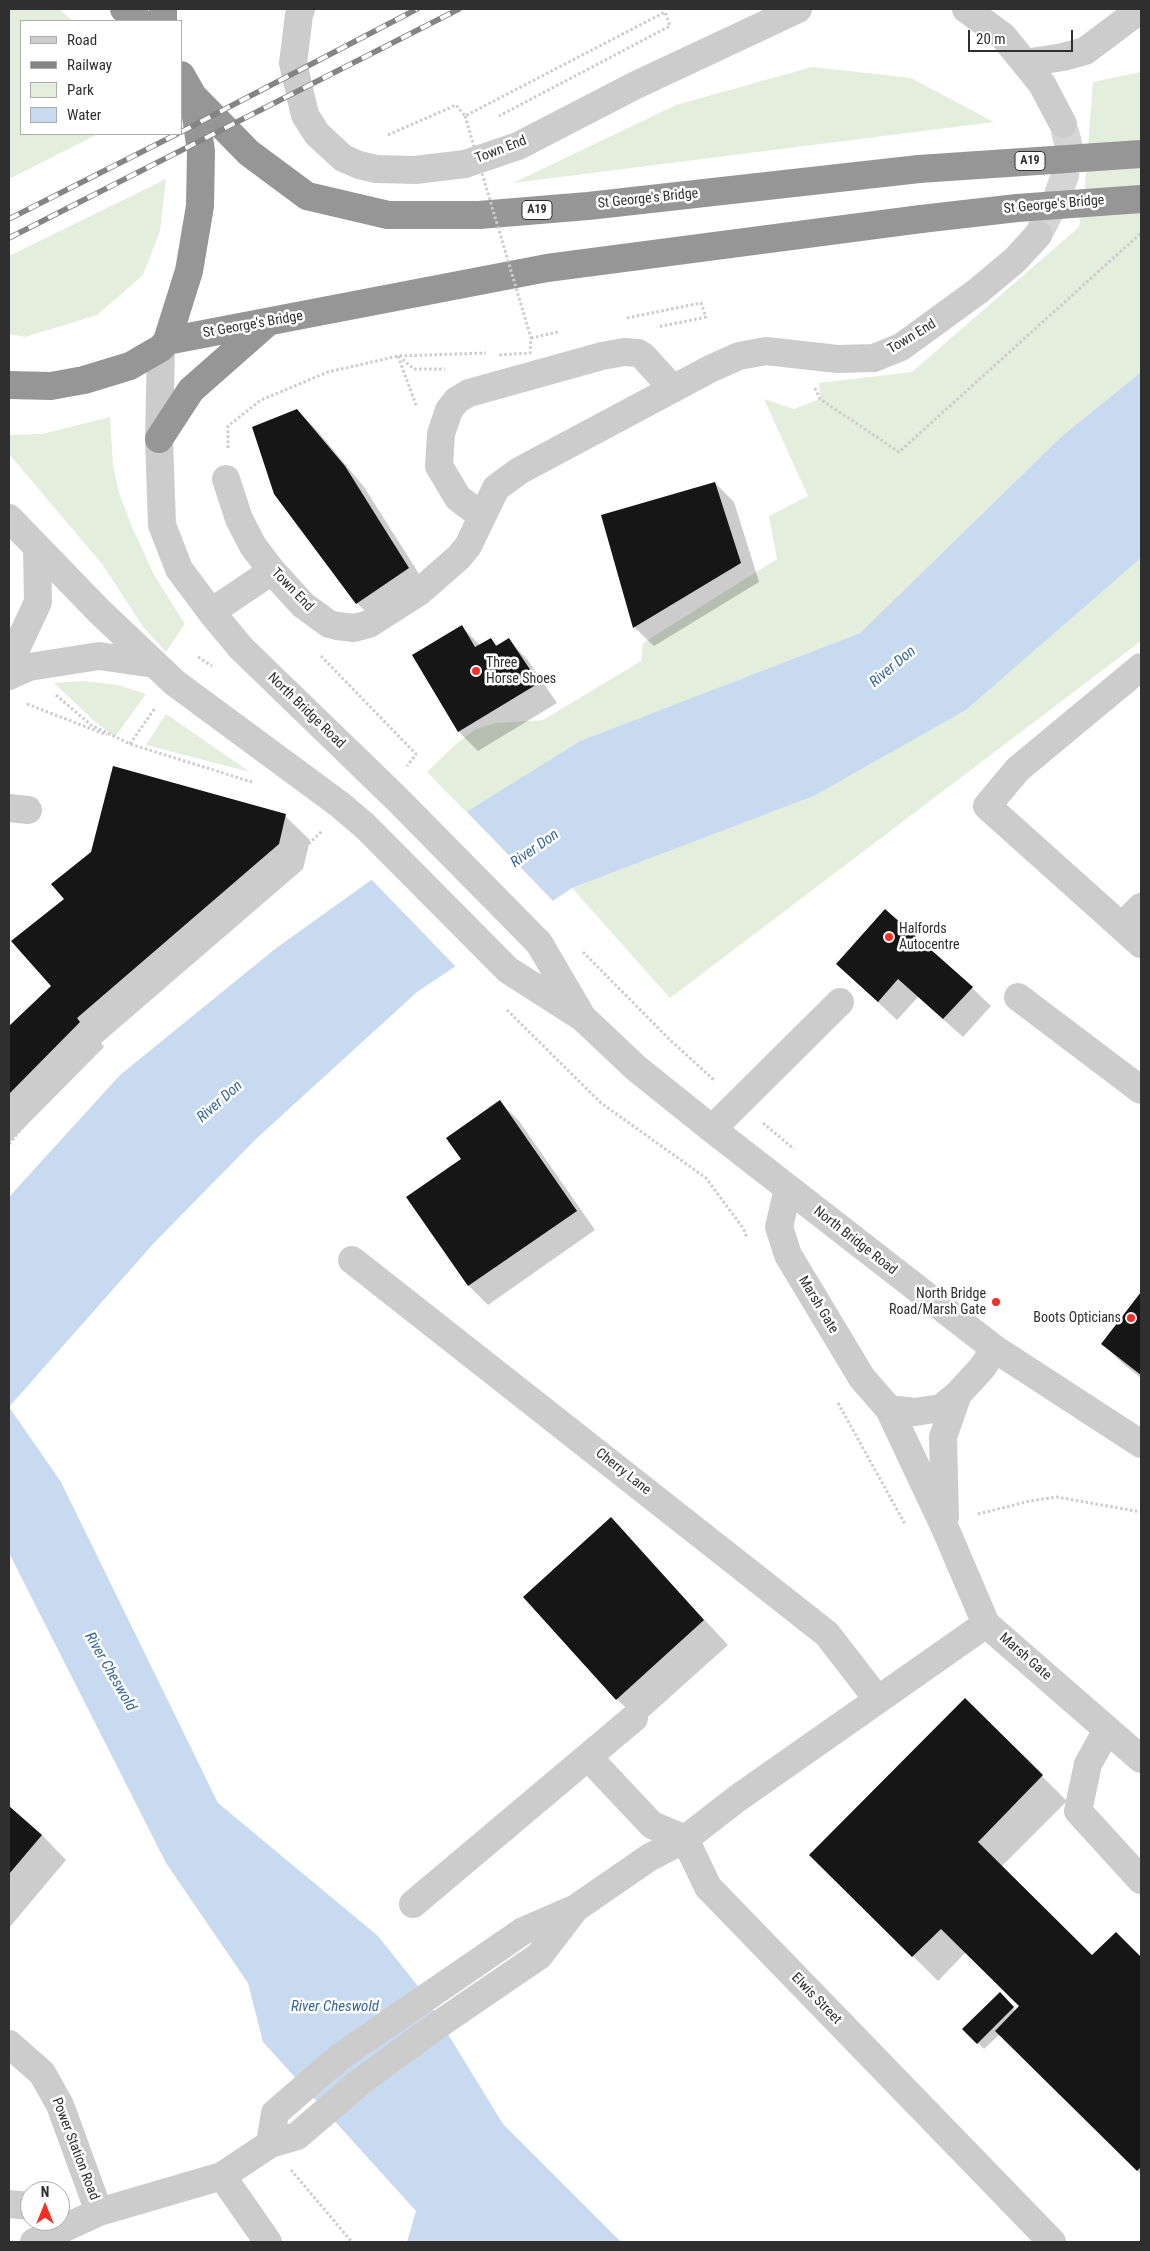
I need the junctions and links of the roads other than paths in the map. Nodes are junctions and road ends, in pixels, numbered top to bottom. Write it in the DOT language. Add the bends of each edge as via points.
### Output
graph roads {
  1 [pos="124,9"];
  2 [pos="301,9"];
  3 [pos="798,9"];
  4 [pos="966,9"];
  5 [pos="1140,9"];
  6 [pos="137,20"];
  7 [pos="1025,62"];
  8 [pos="187,86"];
  9 [pos="1063,124"];
  10 [pos="1141,154"];
  11 [pos="1141,199"];
  12 [pos="1038,235"];
  13 [pos="267,323"];
  14 [pos="164,344"];
  15 [pos="9,385"];
  16 [pos="673,389"];
  17 [pos="159,439"];
  18 [pos="226,480"];
  19 [pos="482,516"];
  20 [pos="9,518"];
  21 [pos="37,548"];
  22 [pos="272,571"];
  23 [pos="211,612"];
  24 [pos="154,664"];
  25 [pos="1141,667"];
  26 [pos="16,669"];
  27 [pos="1141,908"];
  28 [pos="1132,936"];
  29 [pos="1018,996"];
  30 [pos="840,1002"];
  31 [pos="583,1018"];
  32 [pos="1141,1090"];
  33 [pos="712,1130"];
  34 [pos="788,1189"];
  35 [pos="352,1260"];
  36 [pos="995,1349"];
  37 [pos="958,1394"];
  38 [pos="889,1409"];
  39 [pos="1141,1444"];
  40 [pos="945,1528"];
  41 [pos="986,1624"];
  42 [pos="878,1700"];
  43 [pos="634,1718"];
  44 [pos="1107,1730"];
  45 [pos="588,1757"];
  46 [pos="1141,1759"];
  47 [pos="685,1839"];
  48 [pos="1141,1880"];
  49 [pos="413,1904"];
  50 [pos="576,1908"];
  51 [pos="9,2044"];
  52 [pos="270,2144"];
  53 [pos="222,2176"];
  54 [pos="70,2209"];
  55 [pos="99,2212"];
  56 [pos="34,2242"];
  57 [pos="268,2242"];
  58 [pos="1052,2242"];
  1 -- 6 [label="highway"];
  2 -- 3 [label="street, Town End" via="293,63 305,115 317,134 343,158 359,165 415,170 465,164 518,146 636,85"];
  4 -- 7 [label="street" via="1003,36"];
  5 -- 7 [label="street" via="1085,51"];
  7 -- 9 [label="street" via="1042,84"];
  8 -- 10 [label="highway, St George's Bridge / A19, bridge" via="249,153 307,196 388,215 479,215 588,206 919,168"];
  8 -- 14 [label="highway" via="201,151 200,206 189,271"];
  11 -- 13 [label="highway, St George's Bridge, bridge" via="1017,208 547,268"];
  12 -- 16 [label="street, Town End" via="978,292 901,347 874,358 837,359 766,351 738,356"];
  13 -- 14 [label="highway, St George's Bridge"];
  13 -- 17 [label="highway" via="191,390"];
  14 -- 15 [label="highway, St George's Bridge" via="130,366 84,380 52,386"];
  14 -- 17 [label="street, North Bridge Road"];
  16 -- 19 [label="street, Town End" via="519,471 496,488"];
  16 -- 19 [label="street" via="643,356 624,352 469,393 457,400 449,410 441,434 439,466 458,498"];
  17 -- 23 [label="street, North Bridge Road" via="162,524 178,569"];
  18 -- 22 [label="street, Town End" via="239,519 253,546"];
  19 -- 22 [label="street, Town End" via="459,557 419,592 369,624 354,628 337,626 318,616 303,605"];
  20 -- 21 [label="street, North Bridge Road"];
  21 -- 24 [label="street, North Bridge Road"];
  21 -- 26 [label="street" via="38,602"];
  22 -- 23 [label="street"];
  23 -- 31 [label="street, North Bridge Road" via="241,648 539,943"];
  24 -- 26 [label="street" via="99,656"];
  24 -- 31 [label="street, North Bridge Road" via="365,826 508,970"];
  25 -- 28 [label="street" via="1018,769 987,806"];
  27 -- 28 [label="street"];
  29 -- 32 [label="street"];
  30 -- 33 [label="street"];
  31 -- 33 [label="street, North Bridge Road" via="636,1068"];
  33 -- 34 [label="street, North Bridge Road"];
  34 -- 36 [label="street, North Bridge Road"];
  34 -- 38 [label="street, Marsh Gate" via="779,1227 788,1255 862,1378"];
  35 -- 42 [label="street, Cherry Lane" via="828,1634"];
  36 -- 37 [label="street, Marsh Gate"];
  36 -- 39 [label="street, North Bridge Road"];
  37 -- 38 [label="street, Marsh Gate" via="940,1408 915,1412"];
  37 -- 40 [label="street, Marsh Gate" via="943,1437"];
  38 -- 40 [label="street, Marsh Gate"];
  40 -- 41 [label="street, Marsh Gate"];
  41 -- 42 [label="street"];
  41 -- 44 [label="street, Marsh Gate"];
  42 -- 47 [label="street"];
  43 -- 45 [label="street"];
  44 -- 46 [label="street, Marsh Gate"];
  44 -- 48 [label="street" via="1088,1764 1078,1810"];
  45 -- 47 [label="street" via="652,1825"];
  45 -- 49 [label="street"];
  47 -- 50 [label="street" via="650,1857"];
  47 -- 58 [label="street, Elwis Street" via="708,1887"];
  50 -- 52 [label="street" via="539,1956 360,2082 297,2136"];
  50 -- 52 [label="street" via="522,1930 341,2056 275,2113"];
  51 -- 55 [label="street, Power Station Road" via="42,2073 60,2105"];
  52 -- 53 [label="street"];
  53 -- 55 [label="street"];
  53 -- 57 [label="street"];
  54 -- 55 [label="street"];
  55 -- 56 [label="street"];
}
